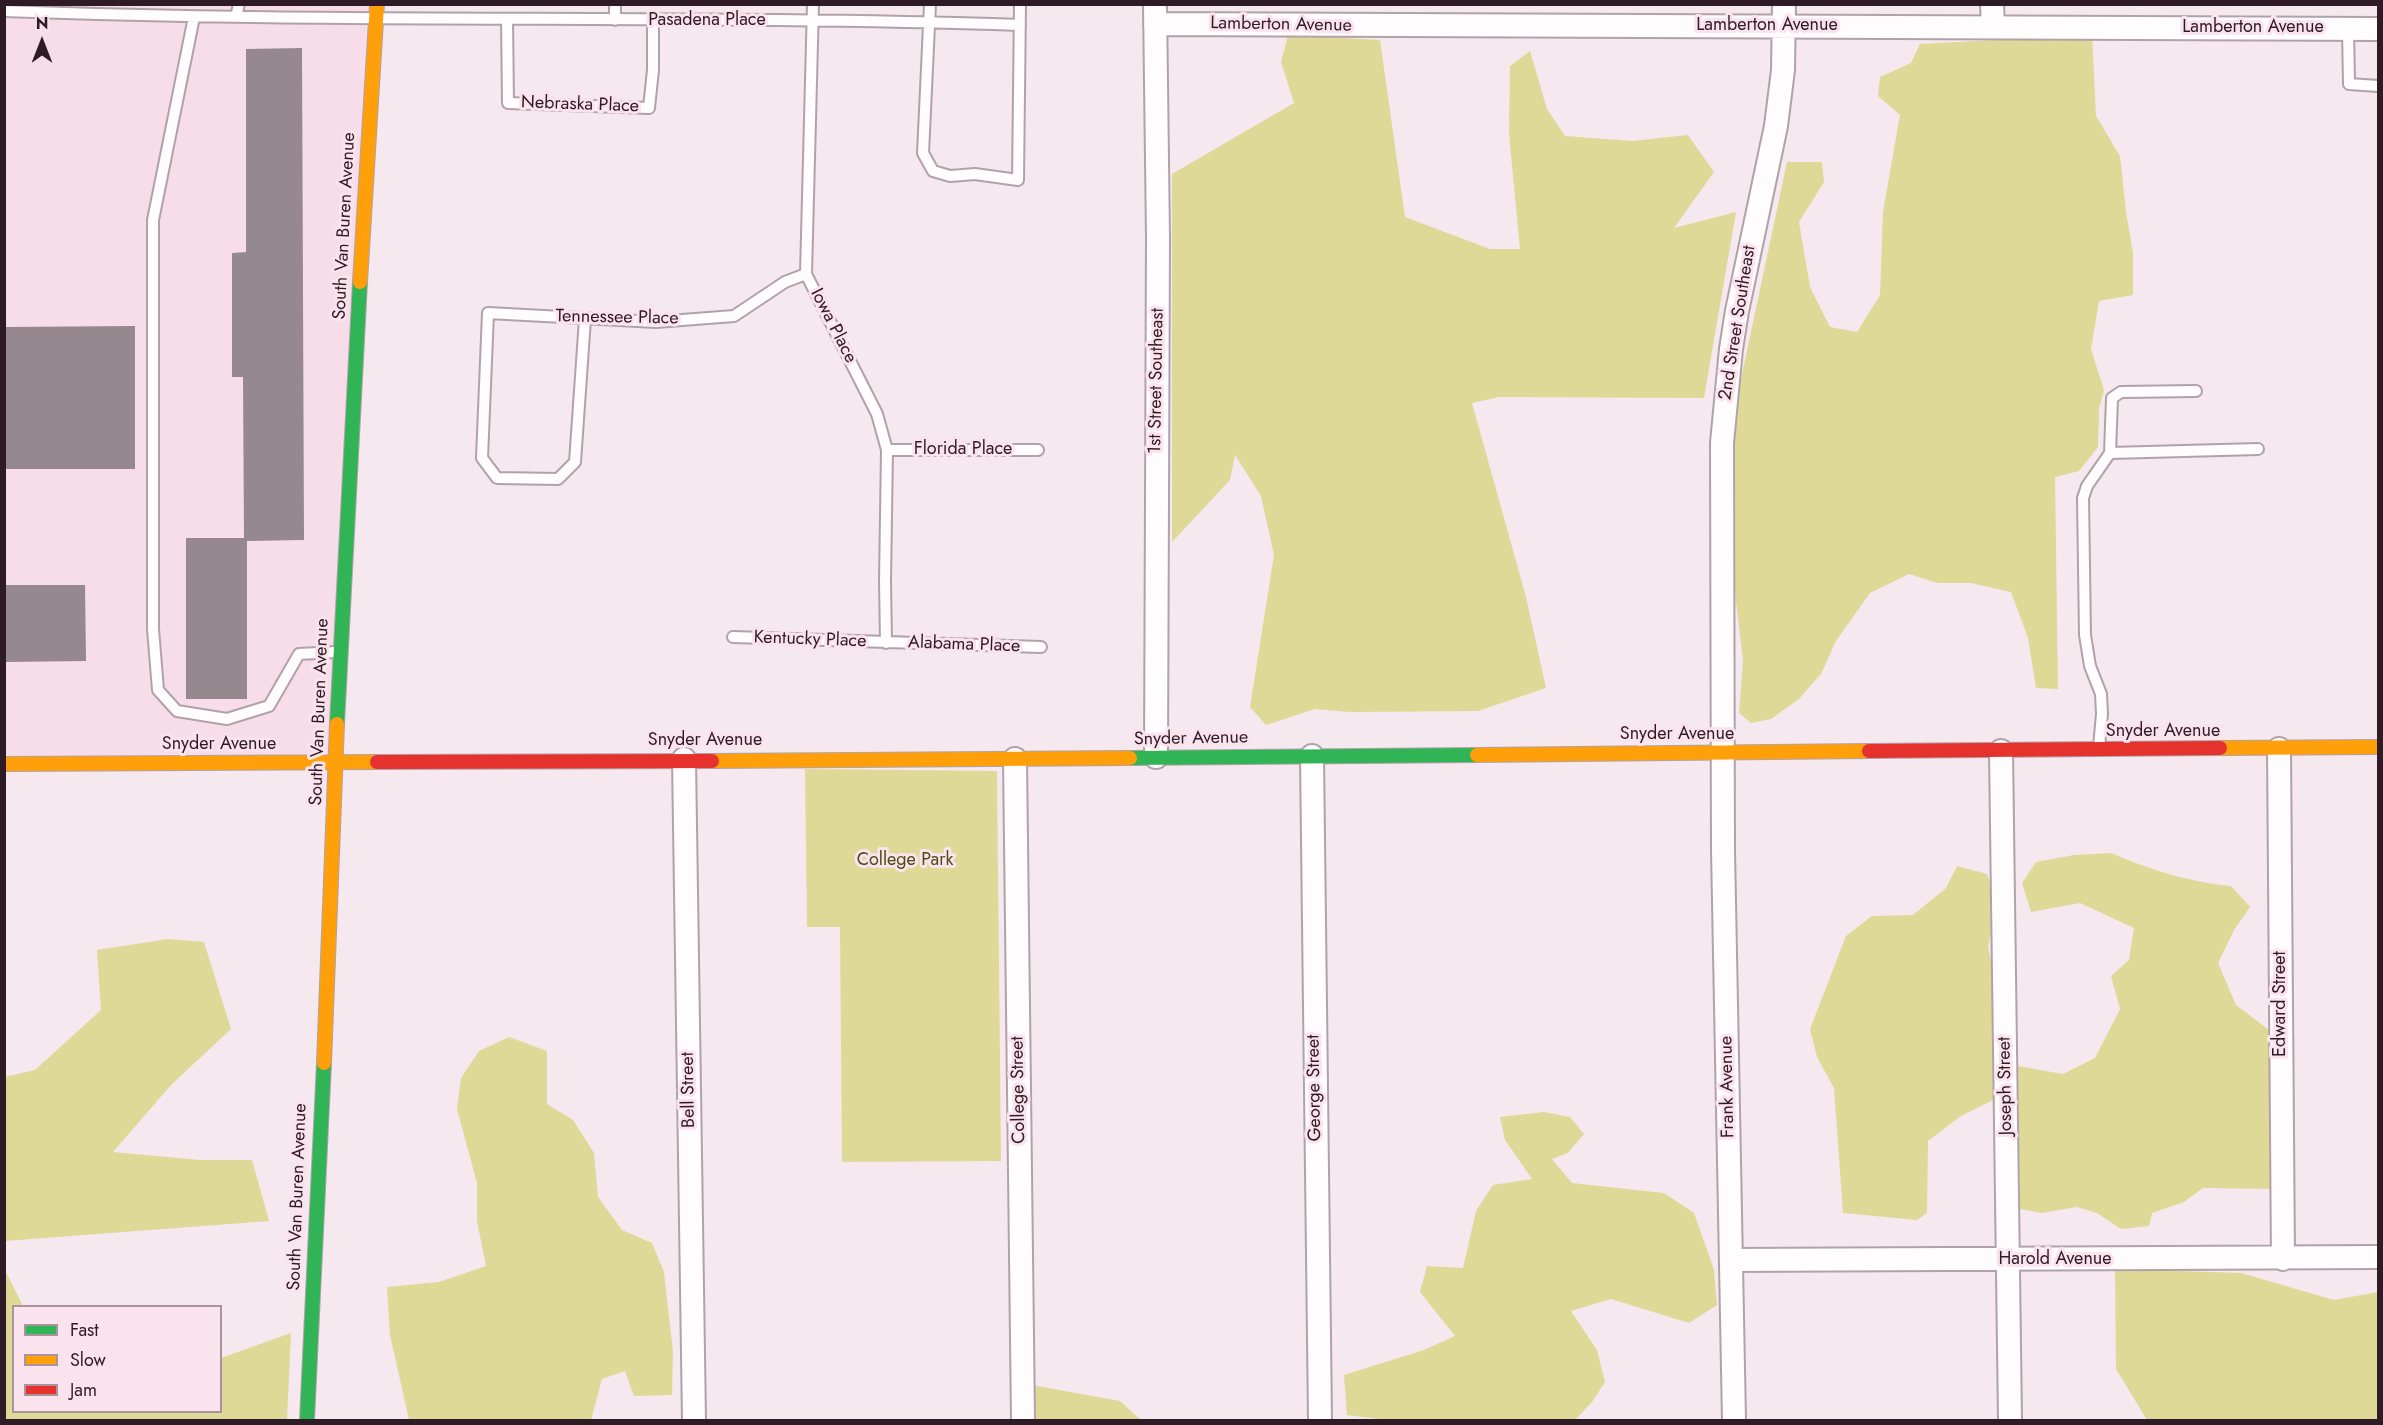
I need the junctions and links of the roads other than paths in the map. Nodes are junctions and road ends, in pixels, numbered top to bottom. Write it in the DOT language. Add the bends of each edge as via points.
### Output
graph roads {
  1 [pos="239,4"];
  2 [pos="615,4"];
  3 [pos="813,4"];
  4 [pos="930,4"];
  5 [pos="1020,4"];
  6 [pos="1992,4"];
  7 [pos="4,11"];
  8 [pos="377,11"];
  9 [pos="1155,14"];
  10 [pos="1784,15"];
  11 [pos="194,17"];
  12 [pos="236,17"];
  13 [pos="507,19"];
  14 [pos="615,20"];
  15 [pos="653,21"];
  16 [pos="813,21"];
  17 [pos="930,22"];
  18 [pos="1020,25"];
  19 [pos="1993,27"];
  20 [pos="2348,29"];
  21 [pos="2379,29"];
  22 [pos="2379,86"];
  23 [pos="806,274"];
  24 [pos="585,319"];
  25 [pos="2196,391"];
  26 [pos="2258,449"];
  27 [pos="887,450"];
  28 [pos="1038,450"];
  29 [pos="2110,453"];
  30 [pos="733,637"];
  31 [pos="886,643"];
  32 [pos="1041,647"];
  33 [pos="340,652"];
  34 [pos="2379,747"];
  35 [pos="2279,749"];
  36 [pos="2099,750"];
  37 [pos="2001,751"];
  38 [pos="1722,753"];
  39 [pos="1312,756"];
  40 [pos="1156,757"];
  41 [pos="684,759"];
  42 [pos="1015,759"];
  43 [pos="336,762"];
  44 [pos="4,764"];
  45 [pos="2379,1257"];
  46 [pos="2283,1258"];
  47 [pos="1731,1260"];
  48 [pos="2008,1260"];
  49 [pos="307,1420"];
  50 [pos="694,1420"];
  51 [pos="1023,1420"];
  52 [pos="1320,1420"];
  53 [pos="1734,1420"];
  54 [pos="2010,1420"];
  1 -- 12 [label="lane"];
  2 -- 14 [label="lane"];
  3 -- 16 [label="lane, Iowa Place"];
  4 -- 17 [label="lane"];
  5 -- 18 [label="lane"];
  6 -- 19 [label="street"];
  7 -- 11 [label="lane, Pasadena Place"];
  8 -- 12 [label="lane, Pasadena Place"];
  8 -- 13 [label="lane, Pasadena Place"];
  8 -- 33 [label="main road, South Van Buren Avenue"];
  9 -- 10 [label="street, Lamberton Avenue"];
  9 -- 40 [label="street, 1st Street Southeast"];
  10 -- 19 [label="street, Lamberton Avenue"];
  10 -- 38 [label="street, 2nd Street Southeast" via="1776,126 1737,311 1725,405"];
  11 -- 12 [label="lane, Pasadena Place"];
  11 -- 33 [label="lane" via="153,220 153,629 158,690 177,711 226,719 269,706 299,654"];
  13 -- 14 [label="lane, Pasadena Place"];
  13 -- 15 [label="lane, Nebraska Place" via="508,103 649,108"];
  14 -- 15 [label="lane, Pasadena Place"];
  15 -- 16 [label="lane, Pasadena Place"];
  16 -- 17 [label="lane, Pasadena Place"];
  16 -- 23 [label="lane, Iowa Place"];
  17 -- 18 [label="lane, Pasadena Place"];
  17 -- 18 [label="lane" via="922,153 933,171 950,176 975,174 1018,180"];
  19 -- 20 [label="street, Lamberton Avenue"];
  20 -- 21 [label="street, Lamberton Avenue"];
  20 -- 22 [label="lane" via="2349,84"];
  23 -- 24 [label="lane, Tennessee Place" via="785,282 734,316 656,322"];
  23 -- 27 [label="lane, Iowa Place" via="877,414"];
  24 -- 24 [label="lane, Tennessee Place" via="488,313 482,458 497,478 558,479 575,462"];
  25 -- 29 [label="lane" via="2121,392 2112,398"];
  26 -- 29 [label="lane"];
  27 -- 28 [label="lane, Florida Place"];
  27 -- 31 [label="lane, Iowa Place"];
  29 -- 36 [label="lane" via="2083,498 2085,635 2090,666 2101,693"];
  30 -- 31 [label="lane, Kentucky Place"];
  31 -- 32 [label="lane, Alabama Place"];
  33 -- 43 [label="main road, South Van Buren Avenue"];
  34 -- 35 [label="main road, Snyder Avenue"];
  35 -- 36 [label="main road, Snyder Avenue"];
  35 -- 46 [label="street, Edward Street"];
  36 -- 37 [label="main road, Snyder Avenue"];
  37 -- 38 [label="main road, Snyder Avenue"];
  37 -- 48 [label="street, Joseph Street"];
  38 -- 39 [label="main road, Snyder Avenue"];
  38 -- 47 [label="street, Frank Avenue"];
  39 -- 40 [label="main road, Snyder Avenue"];
  39 -- 52 [label="street, George Street"];
  40 -- 42 [label="main road, Snyder Avenue"];
  41 -- 42 [label="main road, Snyder Avenue"];
  41 -- 43 [label="main road, Snyder Avenue"];
  41 -- 50 [label="street, Bell Street"];
  42 -- 51 [label="street, College Street"];
  43 -- 44 [label="main road, Snyder Avenue"];
  43 -- 49 [label="main road, South Van Buren Avenue"];
  45 -- 46 [label="street, Harold Avenue"];
  46 -- 48 [label="street, Harold Avenue"];
  47 -- 48 [label="street, Harold Avenue"];
  47 -- 53 [label="street, Frank Avenue"];
  48 -- 54 [label="street, Joseph Street"];
}
